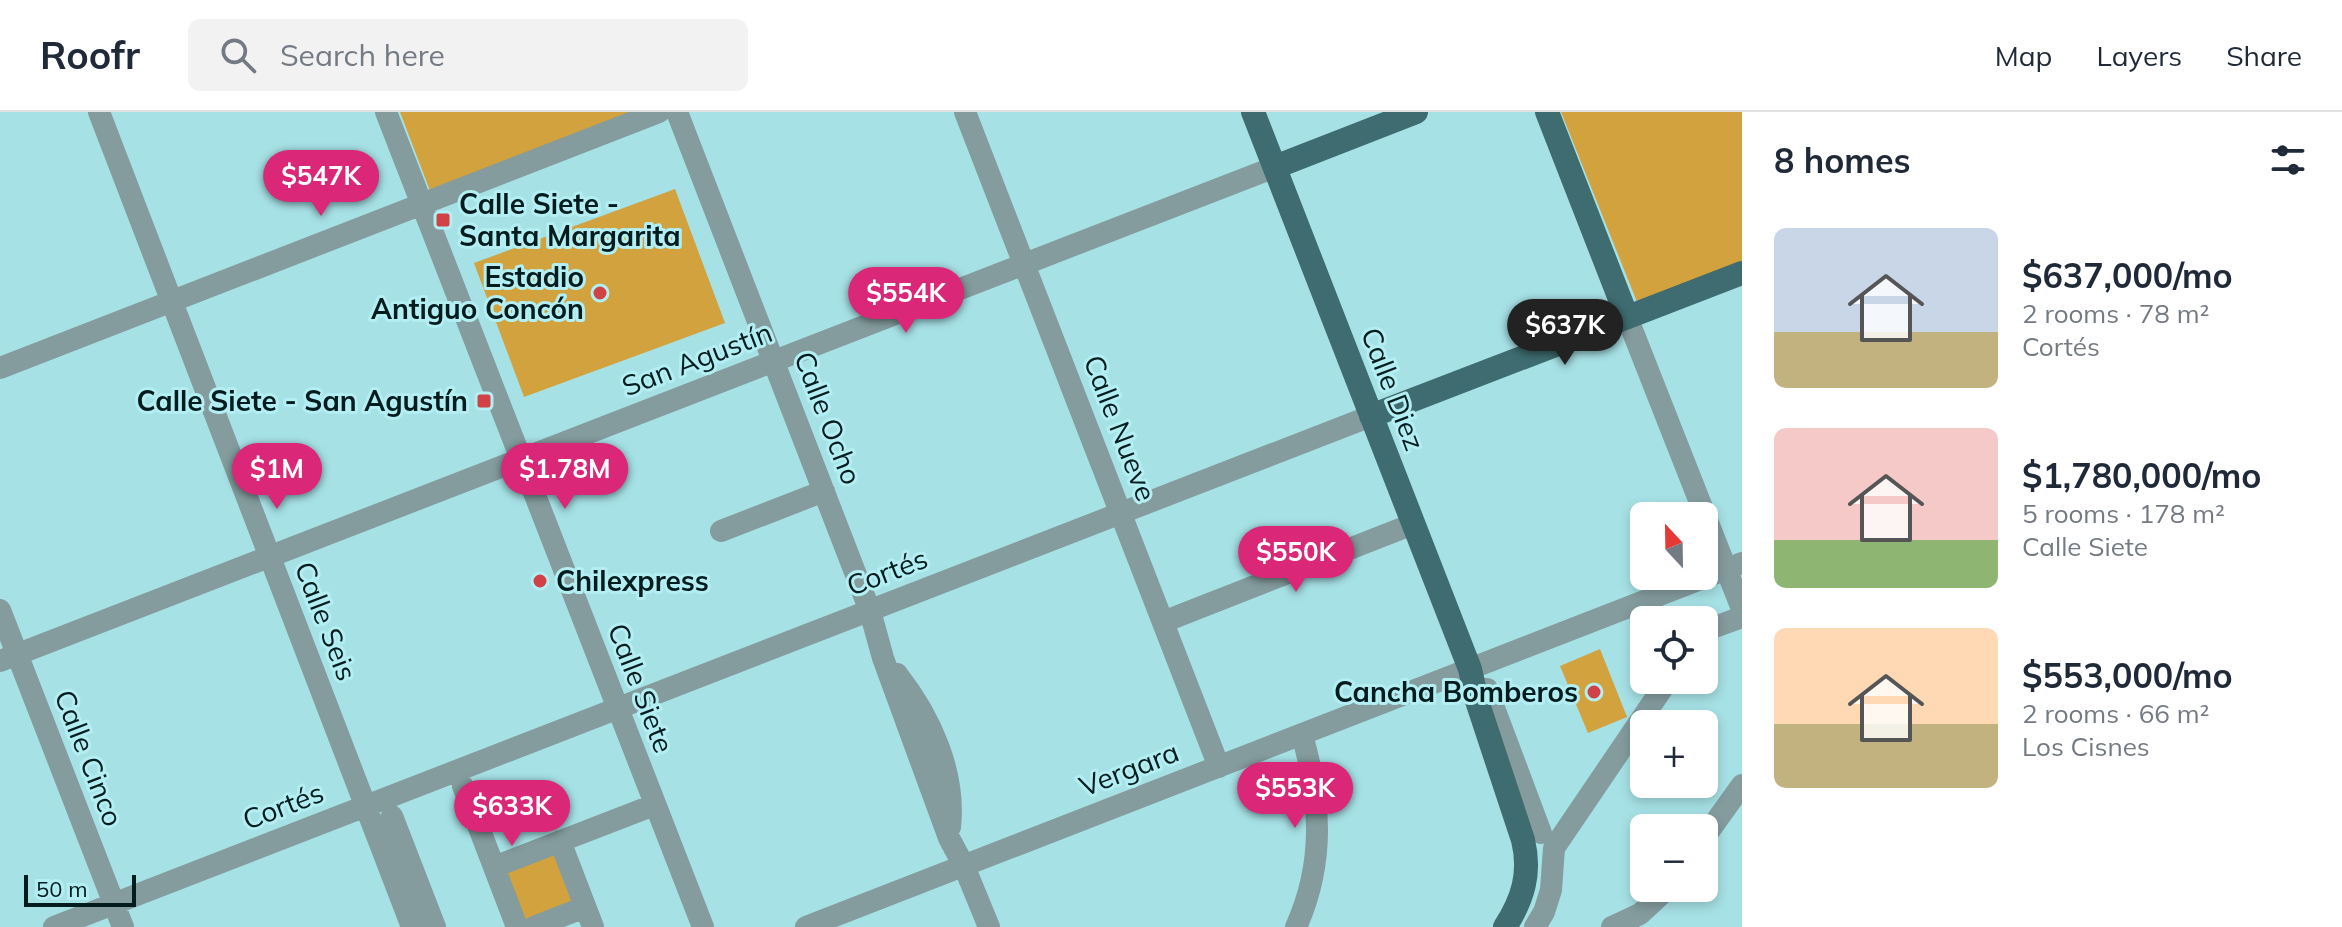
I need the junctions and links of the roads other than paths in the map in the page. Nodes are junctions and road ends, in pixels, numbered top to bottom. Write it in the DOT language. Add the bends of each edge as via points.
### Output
graph roads {
  1 [pos="99,112"];
  2 [pos="386,112"];
  3 [pos="659,112"];
  4 [pos="677,112"];
  5 [pos="965,112"];
  6 [pos="1253,112"];
  7 [pos="1416,112"];
  8 [pos="1547,112"];
  9 [pos="1275,167"];
  10 [pos="422,204"];
  11 [pos="1024,264"];
  12 [pos="1742,273"];
  13 [pos="172,301"];
  14 [pos="1627,317"];
  15 [pos="774,361"];
  16 [pos="0,368"];
  17 [pos="1371,416"];
  18 [pos="520,459"];
  19 [pos="824,491"];
  20 [pos="1121,514"];
  21 [pos="1413,524"];
  22 [pos="721,531"];
  23 [pos="270,557"];
  24 [pos="1734,566"];
  25 [pos="1742,609"];
  26 [pos="0,610"];
  27 [pos="870,611"];
  28 [pos="1742,617"];
  29 [pos="1163,622"];
  30 [pos="1718,626"];
  31 [pos="9,658"];
  32 [pos="1471,679"];
  33 [pos="1658,694"];
  34 [pos="617,709"];
  35 [pos="1302,735"];
  36 [pos="1219,767"];
  37 [pos="1742,785"];
  38 [pos="463,786"];
  39 [pos="654,805"];
  40 [pos="366,806"];
  41 [pos="392,816"];
  42 [pos="1718,818"];
  43 [pos="1541,833"];
  44 [pos="560,841"];
  45 [pos="964,866"];
  46 [pos="494,867"];
  47 [pos="1653,902"];
  48 [pos="114,904"];
  49 [pos="589,917"];
  50 [pos="1510,919"];
  51 [pos="54,927"];
  52 [pos="123,927"];
  53 [pos="412,927"];
  54 [pos="435,927"];
  55 [pos="517,927"];
  56 [pos="534,927"];
  57 [pos="703,927"];
  58 [pos="806,927"];
  59 [pos="989,927"];
  60 [pos="1296,927"];
  61 [pos="1535,927"];
  62 [pos="1612,927"];
  1 -- 13 [label="street, Calle Seis"];
  2 -- 10 [label="street, Calle Siete"];
  3 -- 10 [label="street"];
  4 -- 15 [label="street, Calle Ocho"];
  5 -- 11 [label="street, Calle Nueve"];
  6 -- 9 [label="main road, Calle Diez"];
  7 -- 9 [label="main road, San Agustín"];
  8 -- 14 [label="main road"];
  9 -- 11 [label="street, San Agustín"];
  9 -- 17 [label="main road, Calle Diez"];
  10 -- 13 [label="street"];
  10 -- 18 [label="street, Calle Siete"];
  11 -- 15 [label="street, San Agustín"];
  11 -- 20 [label="street, Calle Nueve"];
  12 -- 14 [label="main road, Cortés"];
  13 -- 16 [label="street"];
  13 -- 23 [label="street, Calle Seis"];
  14 -- 17 [label="main road, Cortés"];
  14 -- 24 [label="street"];
  15 -- 18 [label="street, San Agustín"];
  15 -- 19 [label="street, Calle Ocho"];
  17 -- 20 [label="street, Cortés"];
  17 -- 21 [label="main road, Calle Diez"];
  18 -- 23 [label="street, San Agustín"];
  18 -- 34 [label="street, Calle Siete"];
  19 -- 22 [label="street"];
  19 -- 27 [label="street, Calle Ocho"];
  20 -- 27 [label="street, Cortés"];
  20 -- 29 [label="street, Calle Nueve"];
  21 -- 29 [label="street"];
  21 -- 32 [label="main road, Calle Diez"];
  23 -- 31 [label="street, San Agustín"];
  23 -- 40 [label="street, Calle Seis"];
  24 -- 25 [label="street"];
  24 -- 32 [label="street, Vergara"];
  26 -- 31 [label="street, Calle Cinco"];
  27 -- 34 [label="street, Cortés"];
  27 -- 45 [label="street, Calle Ocho" via="883,658 915,700 938,747 950,790 949,838"];
  28 -- 30 [label="street"];
  29 -- 36 [label="street, Calle Nueve"];
  31 -- 48 [label="street, Calle Cinco"];
  32 -- 35 [label="street, Vergara"];
  32 -- 43 [label="street, Calle Diez" via="1487,689"];
  32 -- 50 [label="main road, Calle Diez" via="1525,850 1525,886"];
  33 -- 61 [label="street" via="1554,848 1551,890"];
  34 -- 39 [label="street, Calle Siete"];
  34 -- 40 [label="street, Cortés"];
  35 -- 36 [label="street, Vergara"];
  35 -- 60 [label="street" via="1316,790 1318,831 1314,873"];
  36 -- 45 [label="street, Vergara"];
  37 -- 42 [label="street"];
  38 -- 46 [label="street"];
  39 -- 44 [label="street"];
  39 -- 57 [label="street, Calle Siete"];
  40 -- 48 [label="street, Cortés"];
  40 -- 53 [label="street, Calle Seis"];
  41 -- 54 [label="street"];
  44 -- 46 [label="street"];
  44 -- 49 [label="street"];
  45 -- 58 [label="street, Vergara"];
  45 -- 59 [label="street, Calle Ocho"];
  46 -- 55 [label="street"];
  47 -- 62 [label="street"];
  48 -- 51 [label="street, Cortés"];
  48 -- 52 [label="street, Calle Cinco"];
  49 -- 56 [label="street"];
}
